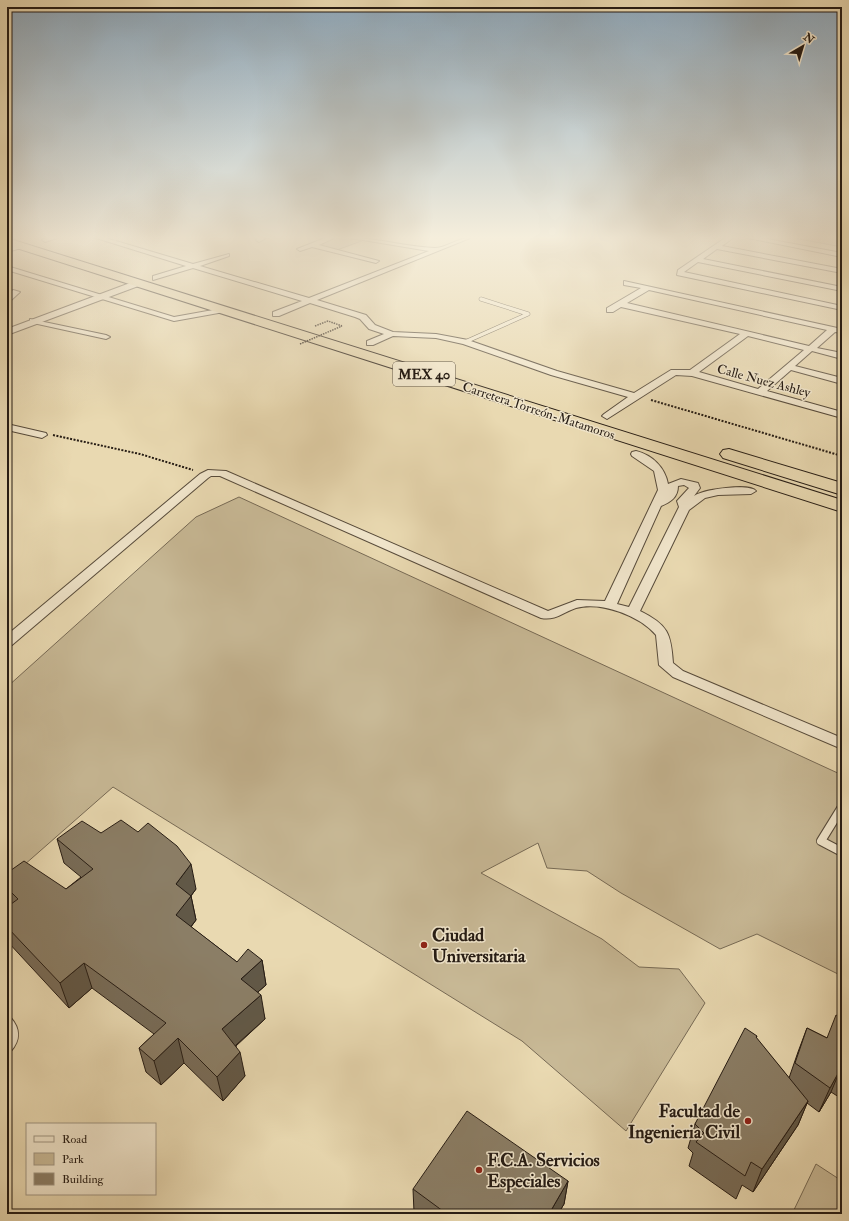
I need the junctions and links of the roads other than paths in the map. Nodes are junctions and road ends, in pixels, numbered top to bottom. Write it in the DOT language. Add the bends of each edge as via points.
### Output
graph roads {
  1 [pos="94,295"];
  2 [pos="106,295"];
  3 [pos="185,295"];
  4 [pos="204,295"];
  5 [pos="293,295"];
  6 [pos="323,295"];
  7 [pos="635,295"];
  8 [pos="679,295"];
  9 [pos="780,295"];
  10 [pos="832,295"];
  11 [pos="100,297"];
  12 [pos="481,299"];
  13 [pos="310,300"];
  14 [pos="620,304"];
  15 [pos="821,304"];
  16 [pos="842,308"];
  17 [pos="224,310"];
  18 [pos="610,310"];
  19 [pos="276,314"];
  20 [pos="33,321"];
  21 [pos="833,329"];
  22 [pos="842,331"];
  23 [pos="7,332"];
  24 [pos="747,333"];
  25 [pos="392,334"];
  26 [pos="106,337"];
  27 [pos="464,342"];
  28 [pos="370,343"];
  29 [pos="811,348"];
  30 [pos="842,356"];
  31 [pos="789,367"];
  32 [pos="692,373"];
  33 [pos="842,381"];
  34 [pos="760,392"];
  35 [pos="635,396"];
  36 [pos="500,398"];
  37 [pos="842,415"];
  38 [pos="607,416"];
  39 [pos="622,421"];
  40 [pos="7,427"];
  41 [pos="42,435"];
  42 [pos="713,449"];
  43 [pos="636,454"];
  44 [pos="842,489"];
  45 [pos="751,491"];
  46 [pos="657,504"];
  47 [pos="842,506"];
  48 [pos="684,508"];
  49 [pos="842,509"];
  50 [pos="610,605"];
  51 [pos="633,612"];
  52 [pos="7,642"];
  53 [pos="842,744"];
  54 [pos="842,808"];
  55 [pos="842,852"];
  56 [pos="7,1021"];
  57 [pos="7,1048"];
  1 -- 11 [label="street"];
  2 -- 11 [label="street"];
  3 -- 17 [label="highway, Carretera Torreón-Matamoros / MEX 40"];
  4 -- 19 [label="highway, MEX 40"];
  5 -- 13 [label="street"];
  6 -- 13 [label="street"];
  7 -- 14 [label="street"];
  8 -- 21 [label="street"];
  9 -- 15 [label="street"];
  10 -- 15 [label="street"];
  11 -- 17 [label="street" via="176,320"];
  11 -- 20 [label="street"];
  12 -- 27 [label="lane" via="528,314"];
  13 -- 19 [label="street"];
  13 -- 25 [label="street" via="358,314 372,327"];
  14 -- 18 [label="street"];
  14 -- 24 [label="street"];
  15 -- 16 [label="street"];
  17 -- 36 [label="highway, Carretera Torreón-Matamoros / MEX 40"];
  19 -- 28 [label="highway, MEX 40"];
  20 -- 23 [label="street"];
  20 -- 26 [label="street"];
  21 -- 22 [label="street"];
  21 -- 29 [label="street"];
  24 -- 29 [label="street"];
  24 -- 32 [label="street"];
  25 -- 27 [label="street" via="430,335"];
  25 -- 28 [label="street"];
  27 -- 35 [label="street" via="554,373"];
  28 -- 38 [label="highway, MEX 40"];
  29 -- 30 [label="street"];
  29 -- 31 [label="street"];
  31 -- 33 [label="street"];
  31 -- 34 [label="street"];
  32 -- 34 [label="street, Calle Nuez Ashley"];
  32 -- 35 [label="street, Calle Nuez Ashley" via="674,372"];
  34 -- 37 [label="street, Calle Nuez Ashley"];
  35 -- 38 [label="street"];
  36 -- 43 [label="highway" via="510,411 521,417"];
  36 -- 47 [label="highway, Carretera Torreón-Matamoros / MEX 40"];
  38 -- 39 [label="highway, MEX 40"];
  40 -- 41 [label="street"];
  42 -- 44 [label="highway"];
  43 -- 45 [label="highway"];
  43 -- 46 [label="street" via="654,464 663,474 663,490"];
  45 -- 48 [label="street" via="702,495"];
  45 -- 49 [label="highway" via="800,506"];
  46 -- 48 [label="street" via="669,499 673,494 673,484 688,482 694,485 694,488 683,501"];
  46 -- 50 [label="street"];
  48 -- 51 [label="street"];
  50 -- 51 [label="street"];
  50 -- 52 [label="street" via="576,604 554,615 546,615 222,473 208,473"];
  51 -- 53 [label="street" via="647,620 662,634 666,665 678,674"];
  54 -- 55 [label="lane" via="820,842"];
  56 -- 57 [label="lane" via="12,1026 14,1034 12,1044"];
}
